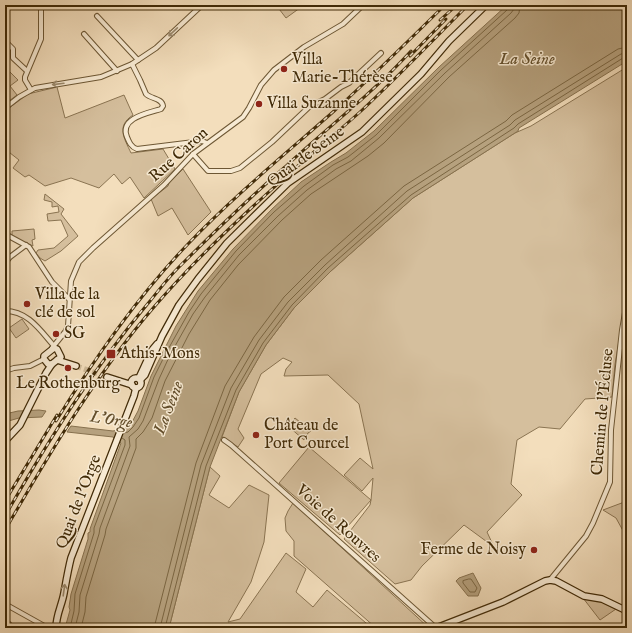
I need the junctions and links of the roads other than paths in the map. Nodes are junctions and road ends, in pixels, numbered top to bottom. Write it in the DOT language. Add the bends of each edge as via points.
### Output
graph roads {
  1 [pos="41,5"];
  2 [pos="202,5"];
  3 [pos="363,5"];
  4 [pos="486,5"];
  5 [pos="97,16"];
  6 [pos="84,34"];
  7 [pos="5,41"];
  8 [pos="380,53"];
  9 [pos="138,60"];
  10 [pos="132,64"];
  11 [pos="28,71"];
  12 [pos="117,71"];
  13 [pos="31,90"];
  14 [pos="5,108"];
  15 [pos="207,143"];
  16 [pos="193,154"];
  17 [pos="5,234"];
  18 [pos="26,245"];
  19 [pos="5,262"];
  20 [pos="69,299"];
  21 [pos="627,301"];
  22 [pos="5,311"];
  23 [pos="53,347"];
  24 [pos="52,361"];
  25 [pos="76,366"];
  26 [pos="5,371"];
  27 [pos="106,377"];
  28 [pos="134,386"];
  29 [pos="224,440"];
  30 [pos="5,441"];
  31 [pos="550,580"];
  32 [pos="5,604"];
  33 [pos="627,611"];
  34 [pos="48,628"];
  35 [pos="56,628"];
  36 [pos="436,628"];
  1 -- 11 [label="street" via="41,39"];
  2 -- 9 [label="street, one-way" via="156,48"];
  3 -- 15 [label="street, Rue Caron" via="342,24 304,47 274,70 261,85 243,117"];
  4 -- 28 [label="main road, Quai de Seine" via="362,132 288,183 238,231 189,291 152,350 139,379 141,385"];
  5 -- 9 [label="street"];
  6 -- 12 [label="street"];
  7 -- 11 [label="street" via="13,49 13,58"];
  8 -- 16 [label="street" via="349,84 341,86 326,99 310,106 272,142 237,170 208,171"];
  9 -- 10 [label="street"];
  10 -- 12 [label="street"];
  10 -- 15 [label="street" via="147,96 160,101 163,106 128,123 126,134 131,145 136,148 202,141"];
  11 -- 13 [label="street" via="25,80"];
  12 -- 13 [label="street, one-way" via="88,80"];
  13 -- 14 [label="street"];
  15 -- 16 [label="street, Rue Caron"];
  16 -- 20 [label="street, Rue Caron" via="164,185 79,262 71,281"];
  17 -- 18 [label="street"];
  18 -- 19 [label="street"];
  18 -- 20 [label="street" via="52,282"];
  20 -- 23 [label="street, Rue Caron" via="68,326"];
  21 -- 31 [label="street, Chemin de l'Écluse" via="611,430 610,482 586,536"];
  22 -- 23 [label="street" via="15,312 32,321"];
  23 -- 24 [label="main road" via="57,349"];
  23 -- 24 [label="main road" via="44,355"];
  24 -- 25 [label="main road"];
  24 -- 26 [label="street"];
  24 -- 30 [label="main road" via="23,420"];
  27 -- 28 [label="main road"];
  35 -- 28 [label="main road, Quai de l'Orge, one-way" via="71,558 117,440"];
  29 -- 36 [label="street, Voie de Rouvres"];
  31 -- 33 [label="main road" via="584,596 602,599"];
  31 -- 36 [label="main road" via="504,602"];
  32 -- 34 [label="street"];
}
